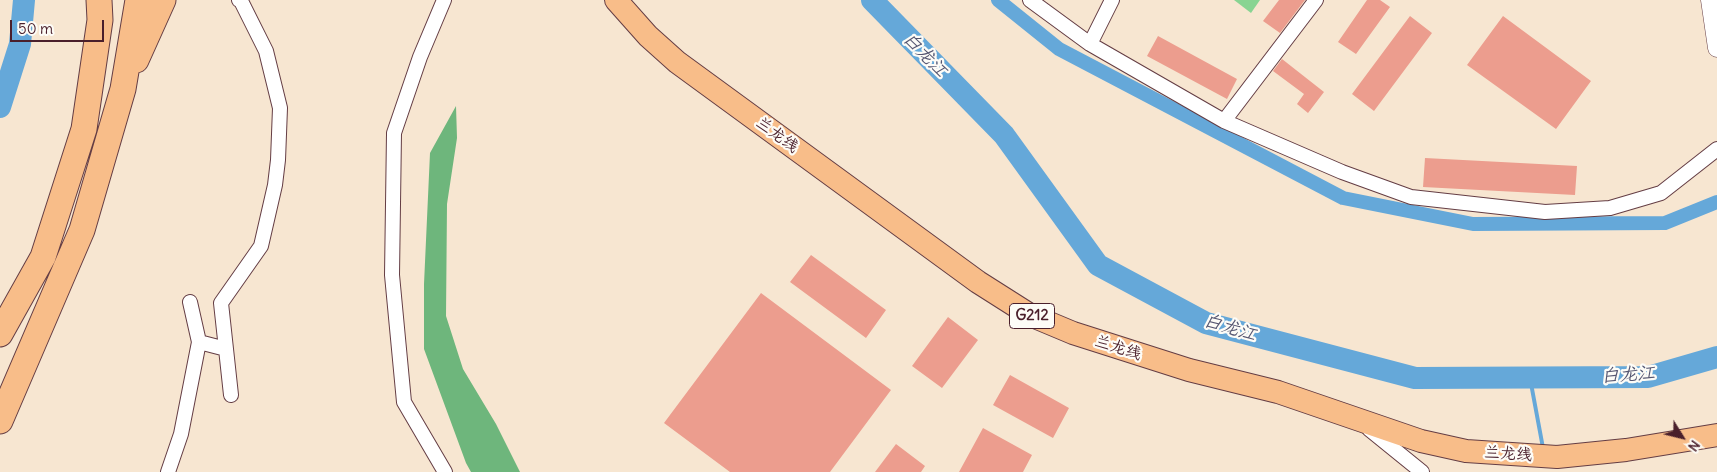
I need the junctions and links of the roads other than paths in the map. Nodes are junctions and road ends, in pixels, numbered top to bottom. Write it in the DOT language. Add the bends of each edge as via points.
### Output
graph roads {
  1 [pos="99,0"];
  2 [pos="138,0"];
  3 [pos="163,0"];
  4 [pos="239,0"];
  5 [pos="444,0"];
  6 [pos="616,0"];
  7 [pos="1030,0"];
  8 [pos="1112,0"];
  9 [pos="1316,0"];
  10 [pos="1713,12"];
  11 [pos="1090,44"];
  12 [pos="1717,48"];
  13 [pos="123,89"];
  14 [pos="1224,121"];
  15 [pos="1717,149"];
  16 [pos="190,302"];
  17 [pos="0,334"];
  18 [pos="199,342"];
  19 [pos="226,349"];
  20 [pos="231,395"];
  21 [pos="1357,419"];
  22 [pos="0,421"];
  23 [pos="1717,435"];
  24 [pos="168,472"];
  25 [pos="445,472"];
  26 [pos="1422,472"];
  1 -- 17 [label="highway" via="100,20 84,129 43,257"];
  2 -- 13 [label="highway"];
  3 -- 13 [label="highway"];
  4 -- 19 [label="street" via="266,51 280,108 275,185 261,246 221,303"];
  5 -- 25 [label="street" via="420,57 394,134 392,275 404,402"];
  6 -- 21 [label="highway, 兰龙线 / G212" via="677,62 978,282 1030,315 1072,333 1190,370 1278,392"];
  7 -- 11 [label="street"];
  8 -- 11 [label="street"];
  9 -- 14 [label="street"];
  10 -- 12 [label="street"];
  11 -- 14 [label="street"];
  13 -- 22 [label="highway" via="82,230"];
  14 -- 15 [label="street" via="1342,172 1411,197 1545,212 1610,208 1661,193"];
  16 -- 18 [label="street"];
  18 -- 19 [label="street"];
  18 -- 24 [label="street" via="181,434"];
  19 -- 20 [label="street"];
  21 -- 23 [label="highway, 兰龙线 / G212" via="1421,441 1457,449 1534,456 1558,457 1626,450"];
  21 -- 26 [label="street"];
}
